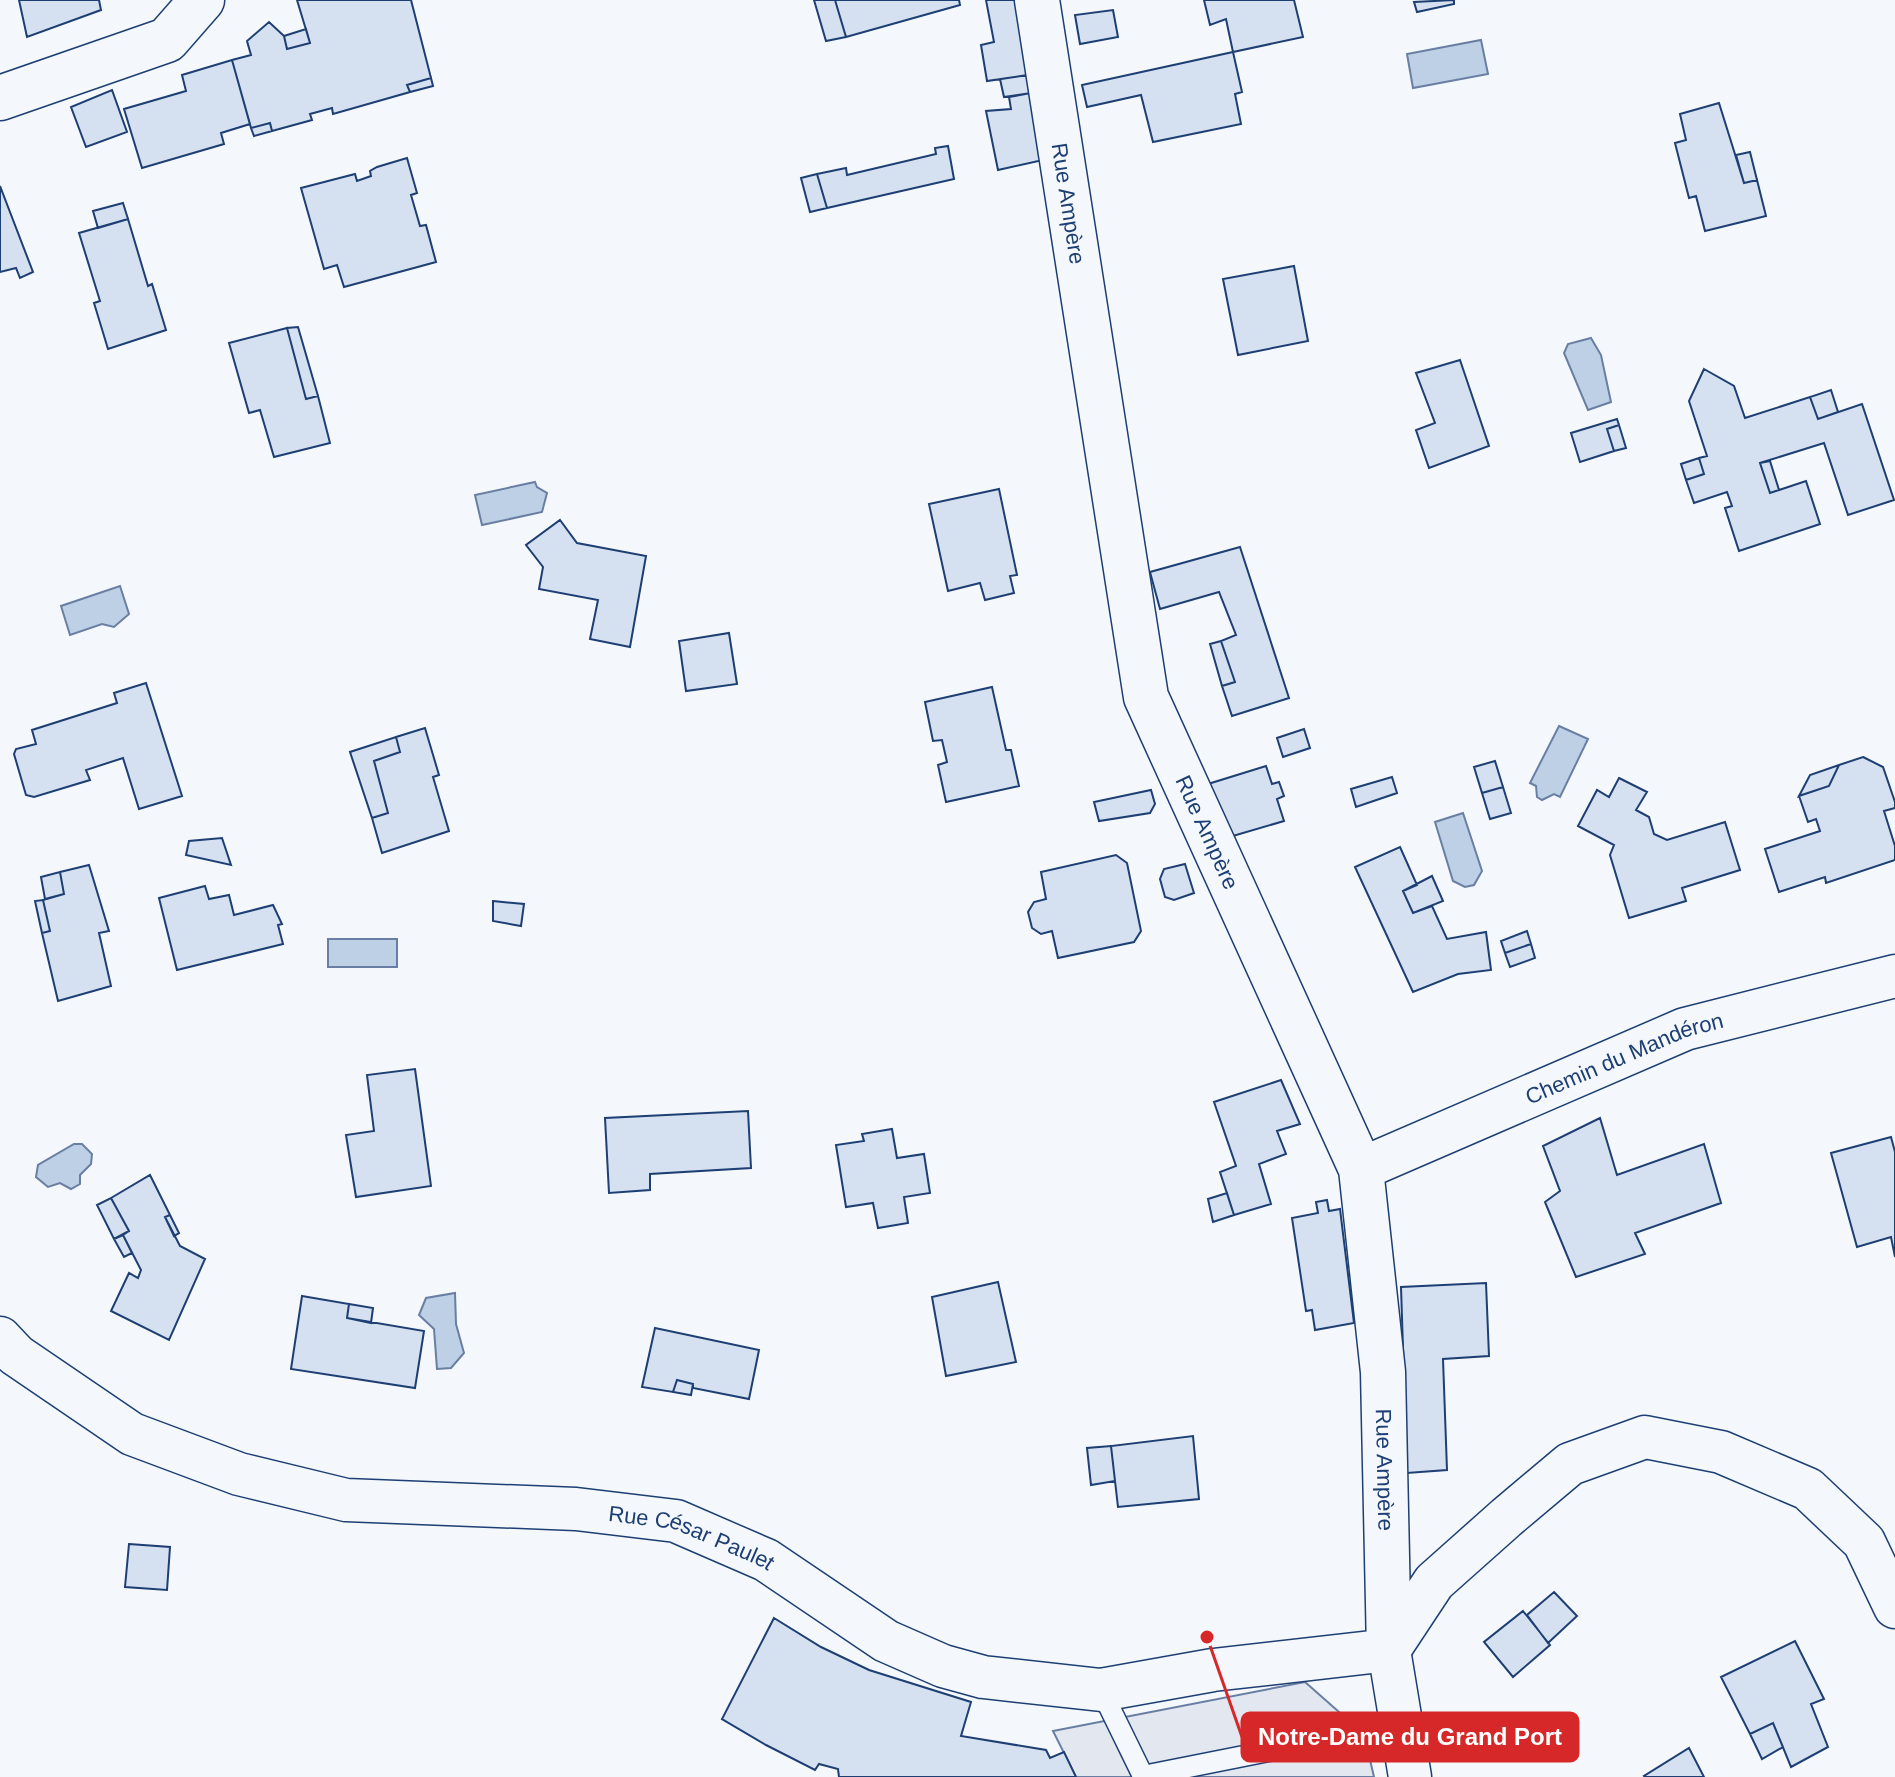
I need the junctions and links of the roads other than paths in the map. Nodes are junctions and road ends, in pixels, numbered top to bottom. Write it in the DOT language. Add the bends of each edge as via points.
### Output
graph roads {
  1 [pos="202,0"];
  2 [pos="1037,0"];
  3 [pos="0,98"];
  4 [pos="1895,976"];
  5 [pos="1361,1169"];
  6 [pos="0,1338"];
  7 [pos="1895,1607"];
  8 [pos="1389,1650"];
  9 [pos="1101,1690"];
  10 [pos="1314,1742"];
  11 [pos="1143,1777"];
  12 [pos="1410,1777"];
  1 -- 3 [label="street" via="167,40"];
  2 -- 5 [label="street, Rue Ampère" via="1146,697"];
  4 -- 5 [label="street, Chemin du Mandéron" via="1685,1029"];
  5 -- 8 [label="street, Rue Ampère" via="1383,1372"];
  6 -- 9 [label="street, Rue César Paulet" via="16,1355 132,1434 239,1474 346,1500 576,1509 676,1521 766,1560 886,1641 943,1666 983,1677"];
  7 -- 8 [label="street" via="1864,1542 1808,1489 1721,1452 1645,1437 1570,1464 1517,1508 1434,1582"];
  8 -- 9 [label="street, Rue César Paulet" via="1213,1670"];
  8 -- 12 [label="street"];
  9 -- 11 [label="lane"];
  10 -- 11 [label="lane"];
}
